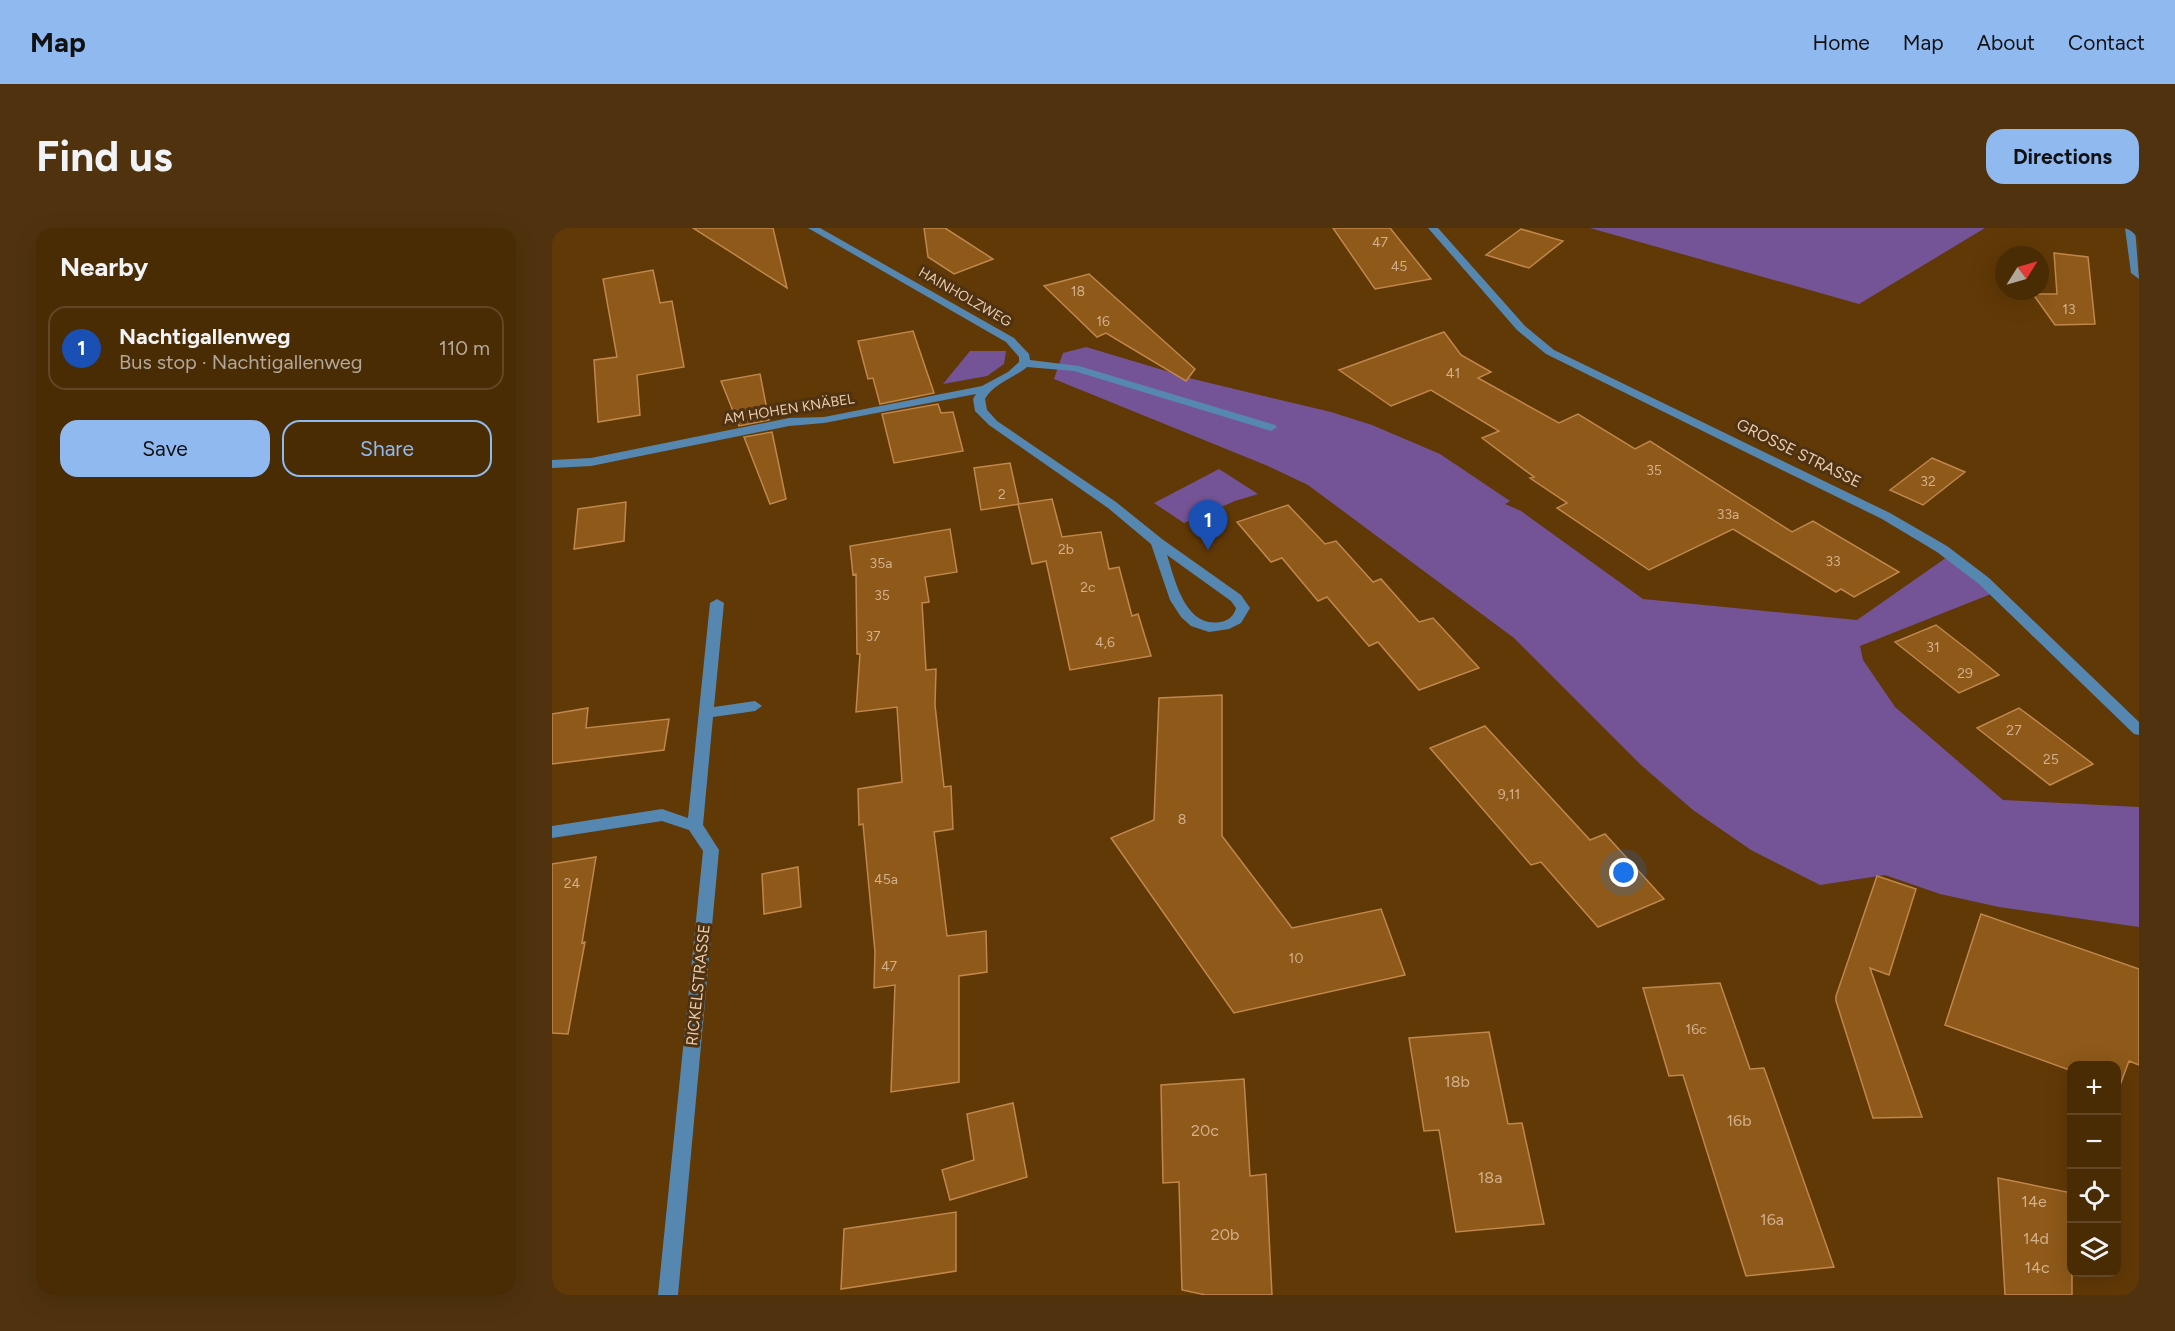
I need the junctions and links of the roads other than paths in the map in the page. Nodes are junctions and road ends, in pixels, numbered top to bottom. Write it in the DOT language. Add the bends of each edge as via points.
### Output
graph roads {
  1 [pos="813,228"];
  2 [pos="1433,228"];
  3 [pos="2130,228"];
  4 [pos="2139,276"];
  5 [pos="1024,363"];
  6 [pos="985,389"];
  7 [pos="1271,427"];
  8 [pos="552,464"];
  9 [pos="1157,542"];
  10 [pos="717,603"];
  11 [pos="755,706"];
  12 [pos="706,713"];
  13 [pos="2139,730"];
  14 [pos="695,826"];
  15 [pos="552,832"];
  16 [pos="668,1295"];
  1 -- 5 [label="street, HAINHOLZWEG" via="1010,340 1025,356"];
  2 -- 13 [label="street, GROSSE STRASSE" via="1540,346 1886,516 1942,549 1984,581"];
  3 -- 4 [label="street"];
  5 -- 6 [label="street, AM HOHEN KNÄBEL"];
  5 -- 7 [label="street" via="1075,368"];
  6 -- 8 [label="street, AM HOHEN KNÄBEL" via="824,420 789,422 591,462"];
  6 -- 9 [label="street" via="979,399 981,411 993,423 1112,505"];
  9 -- 9 [label="street" via="1173,594 1183,612 1204,626 1219,627 1236,621 1243,608 1236,598"];
  10 -- 12 [label="street"];
  11 -- 12 [label="street"];
  12 -- 14 [label="street"];
  14 -- 15 [label="street" via="662,815"];
  14 -- 16 [label="street, RICKELSTRASSE" via="711,850"];
}
